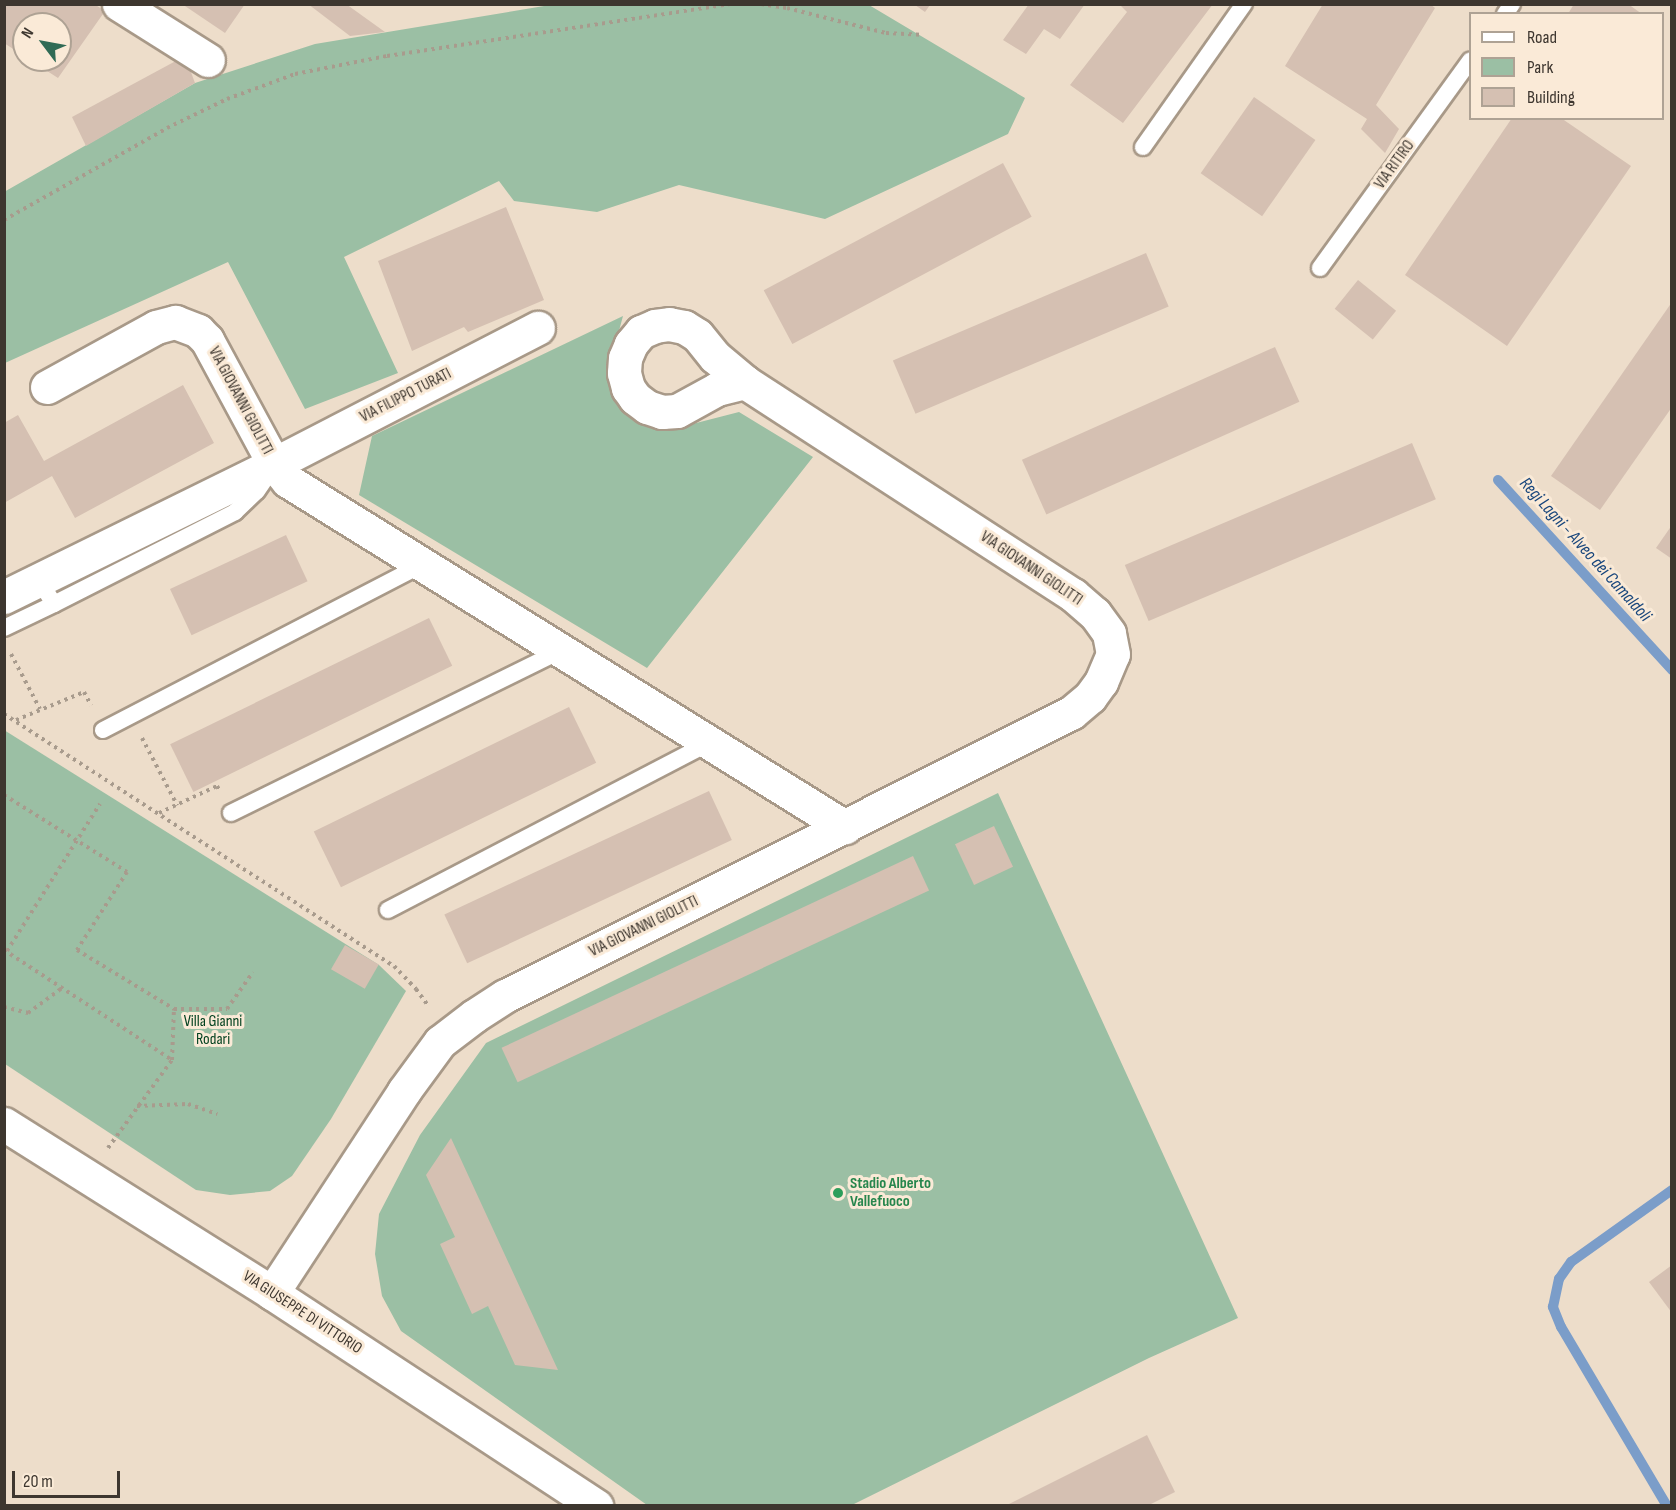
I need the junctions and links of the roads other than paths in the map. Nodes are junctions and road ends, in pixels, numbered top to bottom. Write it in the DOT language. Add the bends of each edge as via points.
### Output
graph roads {
  1 [pos="119,4"];
  2 [pos="1244,4"];
  3 [pos="208,60"];
  4 [pos="1469,62"];
  5 [pos="1143,147"];
  6 [pos="1320,268"];
  7 [pos="538,328"];
  8 [pos="745,382"];
  9 [pos="47,387"];
  10 [pos="274,464"];
  11 [pos="421,565"];
  12 [pos="46,592"];
  13 [pos="4,597"];
  14 [pos="4,628"];
  15 [pos="560,651"];
  16 [pos="103,730"];
  17 [pos="709,743"];
  18 [pos="231,813"];
  19 [pos="845,827"];
  20 [pos="387,910"];
  21 [pos="4,1124"];
  22 [pos="272,1293"];
  23 [pos="596,1506"];
  1 -- 3 [label="street"];
  2 -- 5 [label="lane"];
  4 -- 6 [label="lane, VIA RITIRO"];
  7 -- 10 [label="street, VIA FILIPPO TURATI"];
  8 -- 19 [label="street, VIA GIOVANNI GIOLITTI" via="1073,595 1109,633 1113,654 1107,669 1090,697 1071,713"];
  9 -- 10 [label="street, VIA GIOVANNI GIOLITTI" via="156,327 174,322 185,324 207,340"];
  10 -- 11 [label="street, VIA GIOVANNI GIOLITTI" via="303,492"];
  10 -- 12 [label="street, VIA FILIPPO TURATI"];
  11 -- 15 [label="street, VIA GIOVANNI GIOLITTI"];
  11 -- 16 [label="lane"];
  12 -- 13 [label="street, VIA FILIPPO TURATI"];
  12 -- 14 [label="lane, VIA FILIPPO TURATI"];
  15 -- 17 [label="street, VIA GIOVANNI GIOLITTI"];
  15 -- 18 [label="lane"];
  17 -- 19 [label="street, VIA GIOVANNI GIOLITTI"];
  17 -- 20 [label="lane"];
  19 -- 22 [label="street, VIA GIOVANNI GIOLITTI" via="505,996 440,1042"];
  21 -- 22 [label="street, VIA GIUSEPPE DI VITTORIO"];
  22 -- 23 [label="street, VIA GIUSEPPE DI VITTORIO"];
}
